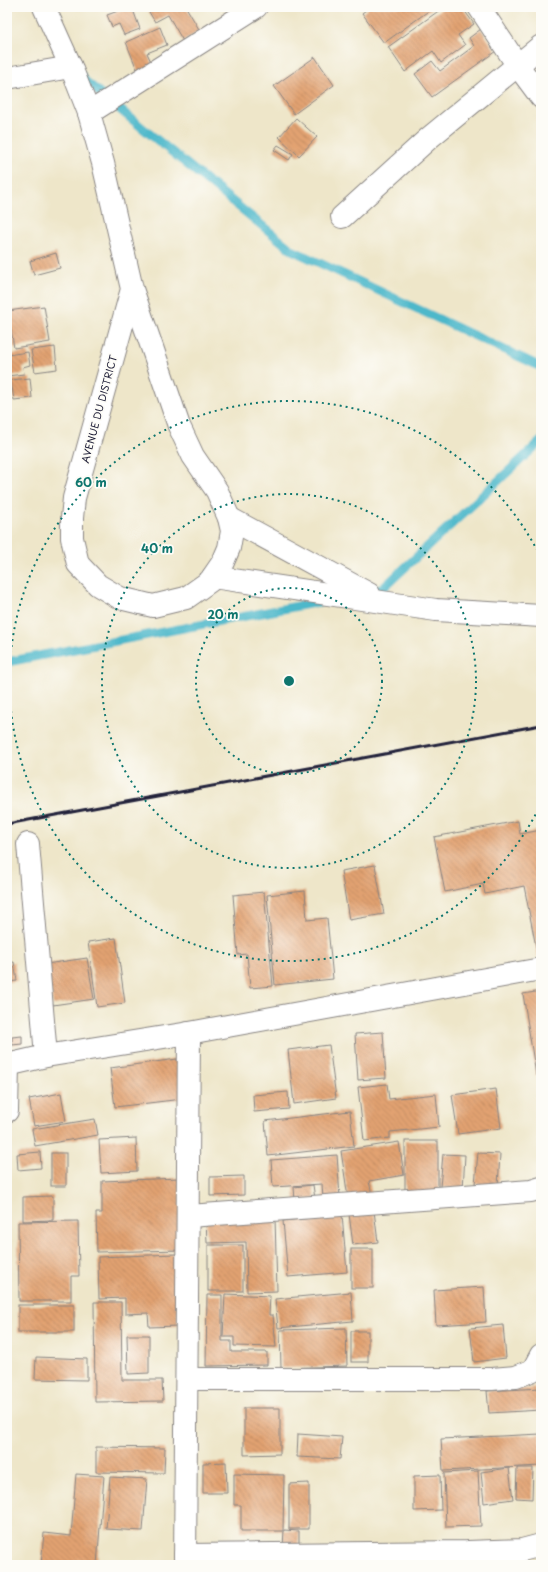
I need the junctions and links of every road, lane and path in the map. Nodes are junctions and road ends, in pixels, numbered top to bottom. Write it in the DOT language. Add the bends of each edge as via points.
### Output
graph roads {
  1 [pos="44,7"];
  2 [pos="256,7"];
  3 [pos="479,7"];
  4 [pos="541,46"];
  5 [pos="518,66"];
  6 [pos="71,67"];
  7 [pos="7,78"];
  8 [pos="541,97"];
  9 [pos="89,113"];
  10 [pos="342,217"];
  11 [pos="132,289"];
  12 [pos="229,518"];
  13 [pos="213,577"];
  14 [pos="382,601"];
  15 [pos="541,616"];
  16 [pos="28,844"];
  17 [pos="541,969"];
  18 [pos="189,1033"];
  19 [pos="46,1056"];
  20 [pos="8,1065"];
  21 [pos="7,1111"];
  22 [pos="541,1188"];
  23 [pos="189,1216"];
  24 [pos="541,1355"];
  25 [pos="187,1379"];
  26 [pos="541,1545"];
  27 [pos="185,1560"];
  1 -- 6 [label="street, AVENUE DU DISTRICT"];
  2 -- 9 [label="street"];
  3 -- 5 [label="street"];
  4 -- 5 [label="street"];
  5 -- 8 [label="street"];
  5 -- 10 [label="street" via="429,138"];
  6 -- 7 [label="street"];
  6 -- 9 [label="street, AVENUE DU DISTRICT"];
  9 -- 11 [label="street, AVENUE DU DISTRICT"];
  11 -- 12 [label="street, AVENUE DU DISTRICT" via="179,426 193,456 217,491"];
  11 -- 13 [label="street, AVENUE DU DISTRICT" via="74,498 72,538 78,564 98,585 120,598 153,606 186,598"];
  12 -- 13 [label="street, AVENUE DU DISTRICT" via="232,531 229,548"];
  12 -- 14 [label="street"];
  13 -- 14 [label="street"];
  14 -- 15 [label="street" via="436,610"];
  16 -- 19 [label="street"];
  17 -- 18 [label="street"];
  18 -- 19 [label="street"];
  18 -- 23 [label="street"];
  19 -- 20 [label="street"];
  20 -- 21 [label="street"];
  22 -- 23 [label="street" via="531,1191"];
  23 -- 25 [label="street"];
  24 -- 25 [label="street" via="533,1370 516,1377"];
  25 -- 27 [label="street"];
  26 -- 27 [label="street" via="522,1550"];
}
